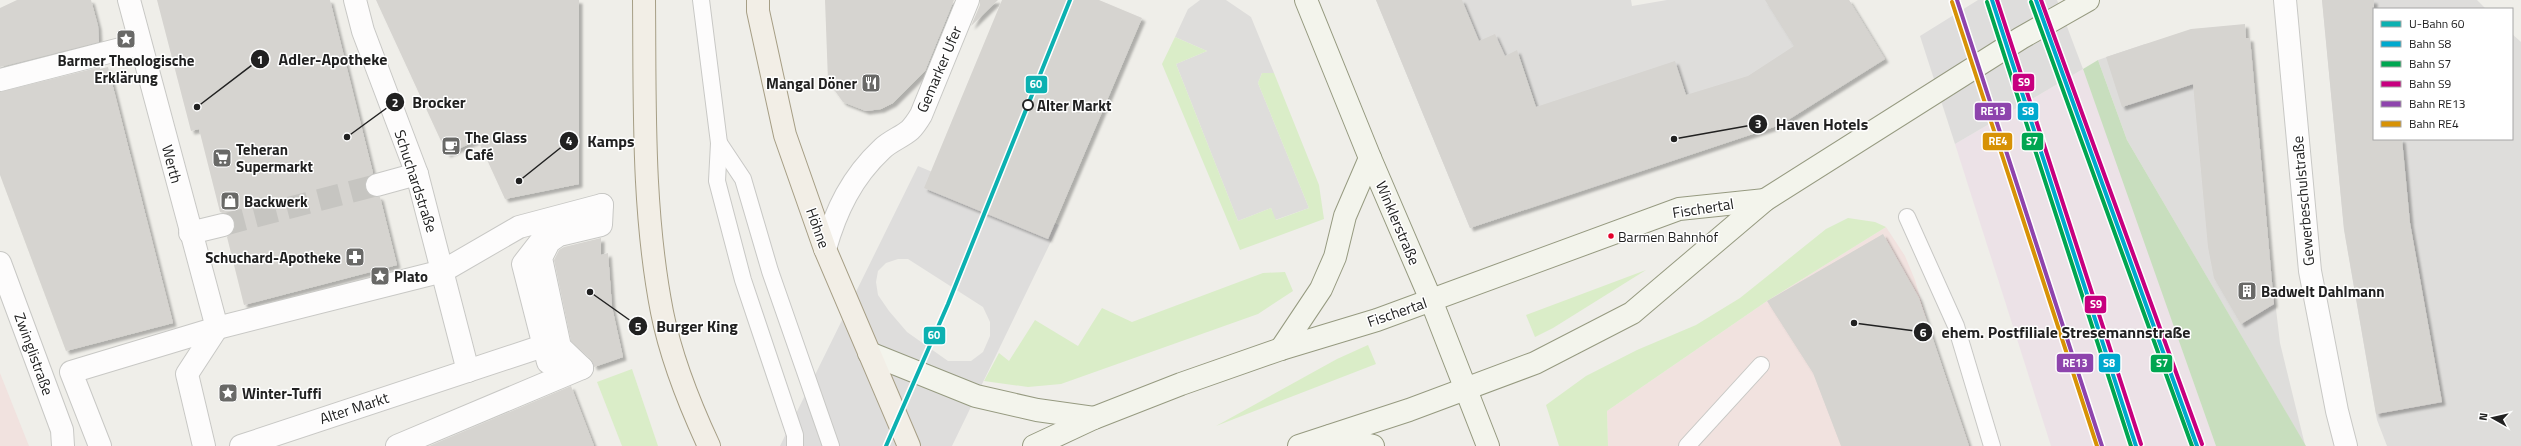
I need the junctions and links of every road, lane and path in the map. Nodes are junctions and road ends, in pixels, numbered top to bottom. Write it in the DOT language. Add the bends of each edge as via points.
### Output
graph roads {
  1 [pos="128,0"];
  2 [pos="355,0"];
  3 [pos="644,0"];
  4 [pos="701,0"];
  5 [pos="758,0"];
  6 [pos="968,0"];
  7 [pos="1306,0"];
  8 [pos="2088,0"];
  9 [pos="2285,0"];
  10 [pos="140,44"];
  11 [pos="0,80"];
  12 [pos="719,143"];
  13 [pos="1370,158"];
  14 [pos="417,174"];
  15 [pos="377,185"];
  16 [pos="1765,200"];
  17 [pos="1907,217"];
  18 [pos="224,225"];
  19 [pos="190,233"];
  20 [pos="825,249"];
  21 [pos="0,263"];
  22 [pos="443,271"];
  23 [pos="1431,300"];
  24 [pos="545,315"];
  25 [pos="217,328"];
  26 [pos="543,346"];
  27 [pos="1281,349"];
  28 [pos="869,353"];
  29 [pos="1761,365"];
  30 [pos="582,368"];
  31 [pos="468,371"];
  32 [pos="1465,388"];
  33 [pos="686,398"];
  34 [pos="1094,418"];
  35 [pos="1328,436"];
  36 [pos="63,446"];
  37 [pos="100,446"];
  38 [pos="204,446"];
  39 [pos="241,446"];
  40 [pos="397,446"];
  41 [pos="692,446"];
  42 [pos="709,446"];
  43 [pos="795,446"];
  44 [pos="831,446"];
  45 [pos="909,446"];
  46 [pos="1034,446"];
  47 [pos="1299,446"];
  48 [pos="1373,446"];
  49 [pos="1488,446"];
  50 [pos="1687,446"];
  51 [pos="1992,446"];
  52 [pos="2346,446"];
  1 -- 10 [label="street, Werth"];
  2 -- 14 [label="street, Schuchardstraße" via="363,31"];
  3 -- 33 [label="main road" via="645,154 650,227 662,312"];
  4 -- 12 [label="lane"];
  5 -- 20 [label="main road, Höhne" via="758,12 785,136"];
  6 -- 20 [label="street, Gemarker Ufer" via="921,115 910,130 883,148 867,164 834,216"];
  7 -- 13 [label="main road, Winklerstraße"];
  8 -- 16 [label="main road, Fischertal" via="1937,90"];
  9 -- 52 [label="street, Gewerbeschulstraße" via="2310,271"];
  10 -- 11 [label="street"];
  10 -- 19 [label="street, Werth"];
  12 -- 43 [label="lane" via="717,181 743,280 795,435"];
  12 -- 44 [label="lane" via="743,179 770,272"];
  13 -- 23 [label="main road, Winklerstraße"];
  13 -- 27 [label="main road" via="1344,216 1335,257 1321,289"];
  14 -- 15 [label="street"];
  14 -- 22 [label="street, Schuchardstraße"];
  16 -- 23 [label="main road, Fischertal" via="1679,209"];
  16 -- 32 [label="main road, Fischertal" via="1632,313 1534,363"];
  17 -- 51 [label="lane" via="1956,326"];
  18 -- 19 [label="street"];
  19 -- 25 [label="street, Werth"];
  20 -- 28 [label="main road, Höhne"];
  21 -- 36 [label="street, Zwinglistraße" via="62,430"];
  22 -- 24 [label="street" via="518,227 600,218 559,235 544,249 542,266"];
  22 -- 25 [label="street"];
  22 -- 31 [label="street"];
  23 -- 27 [label="main road, Fischertal" via="1377,320"];
  23 -- 32 [label="main road, Winklerstraße"];
  24 -- 26 [label="street"];
  24 -- 30 [label="street" via="560,347"];
  25 -- 37 [label="street" via="71,372"];
  25 -- 38 [label="street" via="187,374"];
  26 -- 30 [label="street" via="548,362"];
  26 -- 31 [label="street, Alter Markt"];
  27 -- 34 [label="main road, Fischertal"];
  28 -- 34 [label="main road" via="976,396 1037,410"];
  28 -- 45 [label="main road, Höhne"];
  29 -- 50 [label="lane"];
  30 -- 40 [label="street"];
  31 -- 39 [label="street, Alter Markt"];
  32 -- 35 [label="main road, Fischertal" via="1409,410"];
  32 -- 49 [label="main road, Winklerstraße"];
  33 -- 41 [label="main road"];
  33 -- 42 [label="main road"];
  34 -- 46 [label="main road, Fischertal"];
  35 -- 47 [label="main road, Fischertal"];
  35 -- 48 [label="main road"];
}
